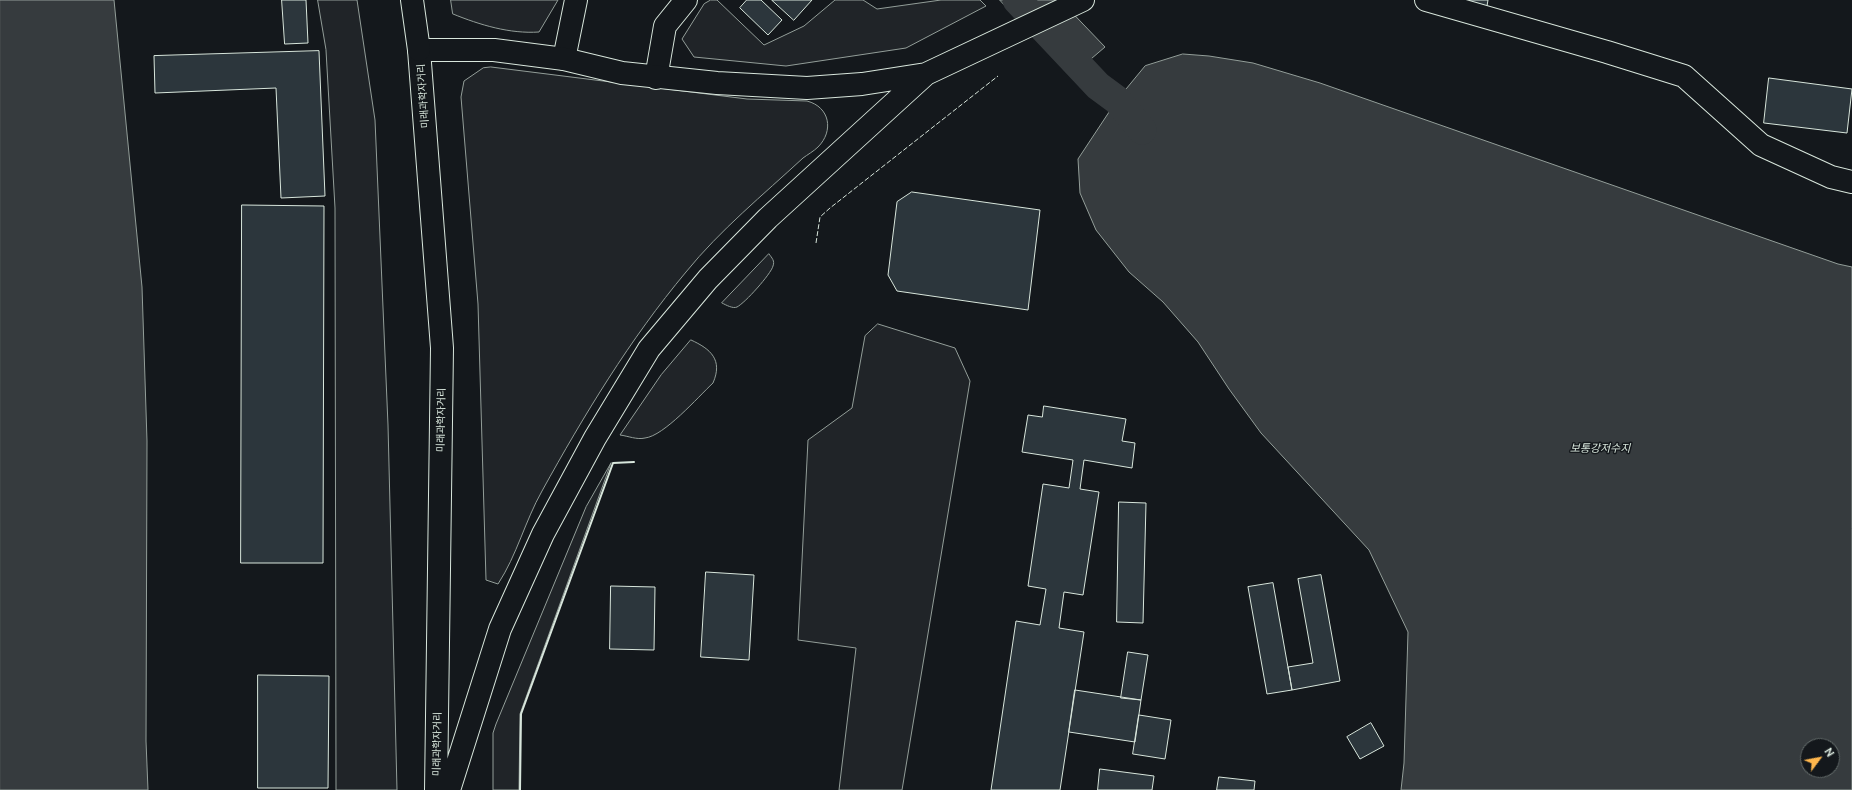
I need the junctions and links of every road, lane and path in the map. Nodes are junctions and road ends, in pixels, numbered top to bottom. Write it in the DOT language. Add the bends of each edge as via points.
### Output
graph roads {
  1 [pos="412,0"];
  2 [pos="576,0"];
  3 [pos="686,0"];
  4 [pos="1083,0"];
  5 [pos="1426,0"];
  6 [pos="419,50"];
  7 [pos="564,59"];
  8 [pos="926,74"];
  9 [pos="656,78"];
  10 [pos="1852,182"];
  11 [pos="436,790"];
  12 [pos="449,790"];
  1 -- 6 [label="main road, 미래과학자거리"];
  2 -- 7 [label="main road"];
  3 -- 9 [label="main road" via="665,26"];
  4 -- 8 [label="main road"];
  5 -- 10 [label="main road" via="1684,76 1761,145 1831,178"];
  6 -- 7 [label="main road" via="494,50"];
  6 -- 11 [label="main road, 미래과학자거리" via="442,348"];
  7 -- 9 [label="main road"];
  8 -- 9 [label="main road" via="862,84 807,88"];
  8 -- 12 [label="main road" via="768,218 708,279 649,349 595,438 543,534 518,588 500,629"];
}
